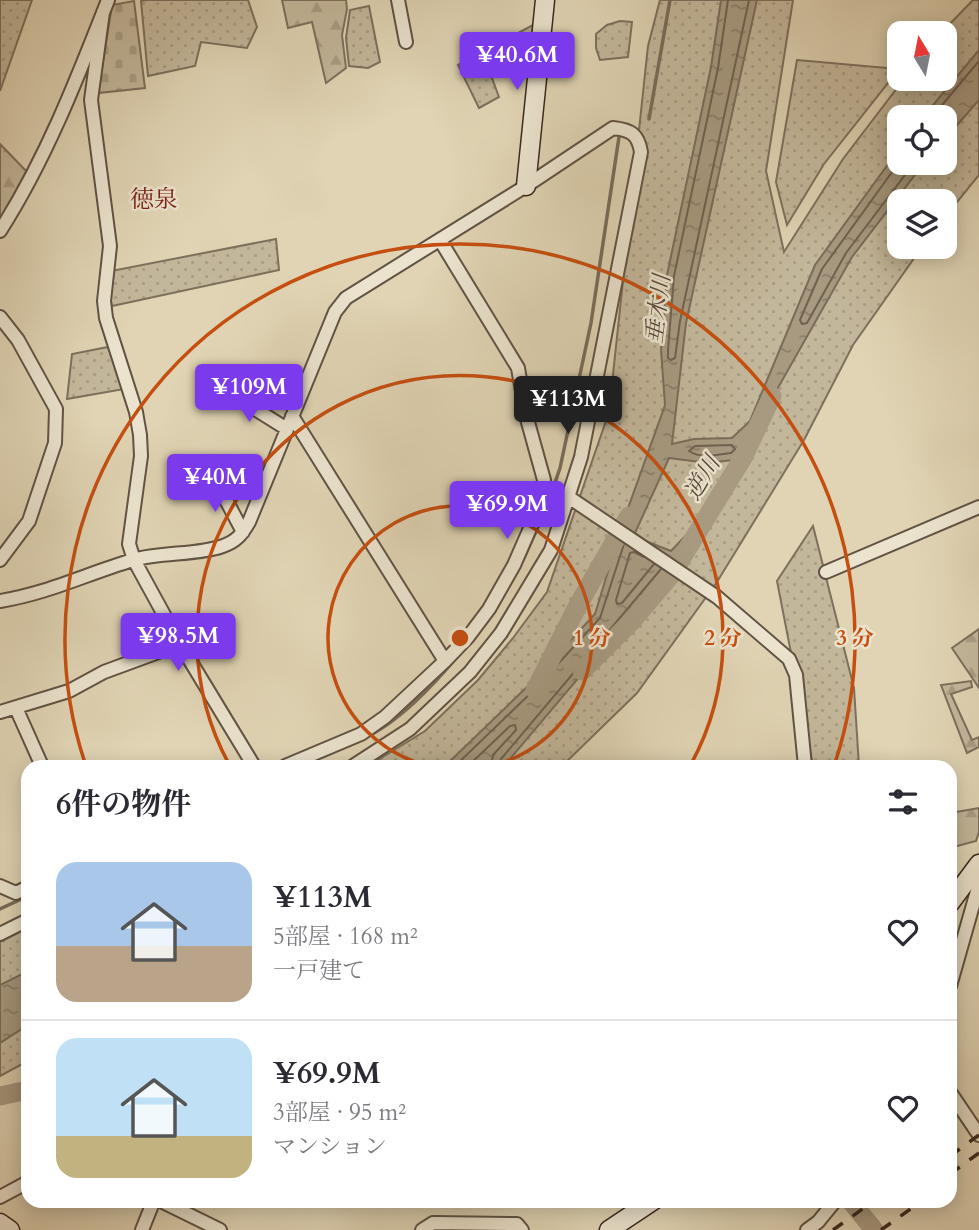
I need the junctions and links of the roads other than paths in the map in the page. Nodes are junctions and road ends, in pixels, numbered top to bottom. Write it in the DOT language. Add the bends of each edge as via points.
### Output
graph roads {
  1 [pos="398,0"];
  2 [pos="545,0"];
  3 [pos="106,6"];
  4 [pos="406,42"];
  5 [pos="526,186"];
  6 [pos="0,230"];
  7 [pos="440,240"];
  8 [pos="0,317"];
  9 [pos="228,392"];
  10 [pos="292,416"];
  11 [pos="287,429"];
  12 [pos="216,481"];
  13 [pos="570,498"];
  14 [pos="979,508"];
  15 [pos="243,532"];
  16 [pos="0,560"];
  17 [pos="134,560"];
  18 [pos="826,572"];
  19 [pos="0,601"];
  20 [pos="180,644"];
  21 [pos="445,661"];
  22 [pos="16,708"];
  23 [pos="0,712"];
  24 [pos="39,760"];
  25 [pos="250,760"];
  26 [pos="299,760"];
  27 [pos="364,760"];
  28 [pos="804,760"];
  29 [pos="979,864"];
  30 [pos="979,884"];
  31 [pos="0,886"];
  32 [pos="21,890"];
  33 [pos="957,894"];
  34 [pos="21,924"];
  35 [pos="0,934"];
  36 [pos="957,961"];
  37 [pos="957,1103"];
  38 [pos="979,1135"];
  39 [pos="21,1186"];
  40 [pos="0,1197"];
  41 [pos="153,1208"];
  42 [pos="174,1208"];
  43 [pos="642,1208"];
  44 [pos="829,1208"];
  45 [pos="0,1223"];
  46 [pos="10,1230"];
  47 [pos="142,1230"];
  48 [pos="220,1230"];
  49 [pos="422,1230"];
  50 [pos="522,1230"];
  51 [pos="609,1230"];
  52 [pos="807,1230"];
  1 -- 4 [label="street"];
  2 -- 5 [label="street"];
  3 -- 6 [label="street" via="34,172"];
  3 -- 17 [label="street" via="91,100 110,246 106,318 140,435 129,544"];
  5 -- 7 [label="street"];
  5 -- 13 [label="street" via="613,128 629,130 638,138 641,152"];
  7 -- 10 [label="street" via="346,298 335,312"];
  7 -- 21 [label="street" via="518,368 544,480 541,503 514,565 489,609"];
  8 -- 16 [label="street" via="56,409 55,443 30,521"];
  9 -- 11 [label="street"];
  10 -- 11 [label="street"];
  10 -- 21 [label="street"];
  11 -- 15 [label="street"];
  12 -- 15 [label="street"];
  13 -- 27 [label="street" via="551,550 501,633 436,706"];
  13 -- 28 [label="street" via="717,597 789,659 796,674"];
  14 -- 18 [label="street"];
  15 -- 17 [label="street" via="221,547"];
  17 -- 19 [label="street" via="59,587"];
  17 -- 20 [label="street"];
  20 -- 22 [label="street"];
  20 -- 25 [label="street"];
  21 -- 26 [label="street" via="361,734"];
  22 -- 23 [label="street"];
  22 -- 24 [label="street"];
  29 -- 33 [label="street"];
  30 -- 36 [label="street"];
  31 -- 32 [label="street"];
  34 -- 35 [label="street"];
  37 -- 38 [label="street"];
  39 -- 40 [label="street"];
  41 -- 47 [label="street"];
  42 -- 48 [label="street"];
  43 -- 51 [label="street"];
  44 -- 52 [label="street"];
  45 -- 46 [label="street"];
  49 -- 50 [label="street" via="433,1223 517,1224"];
}
